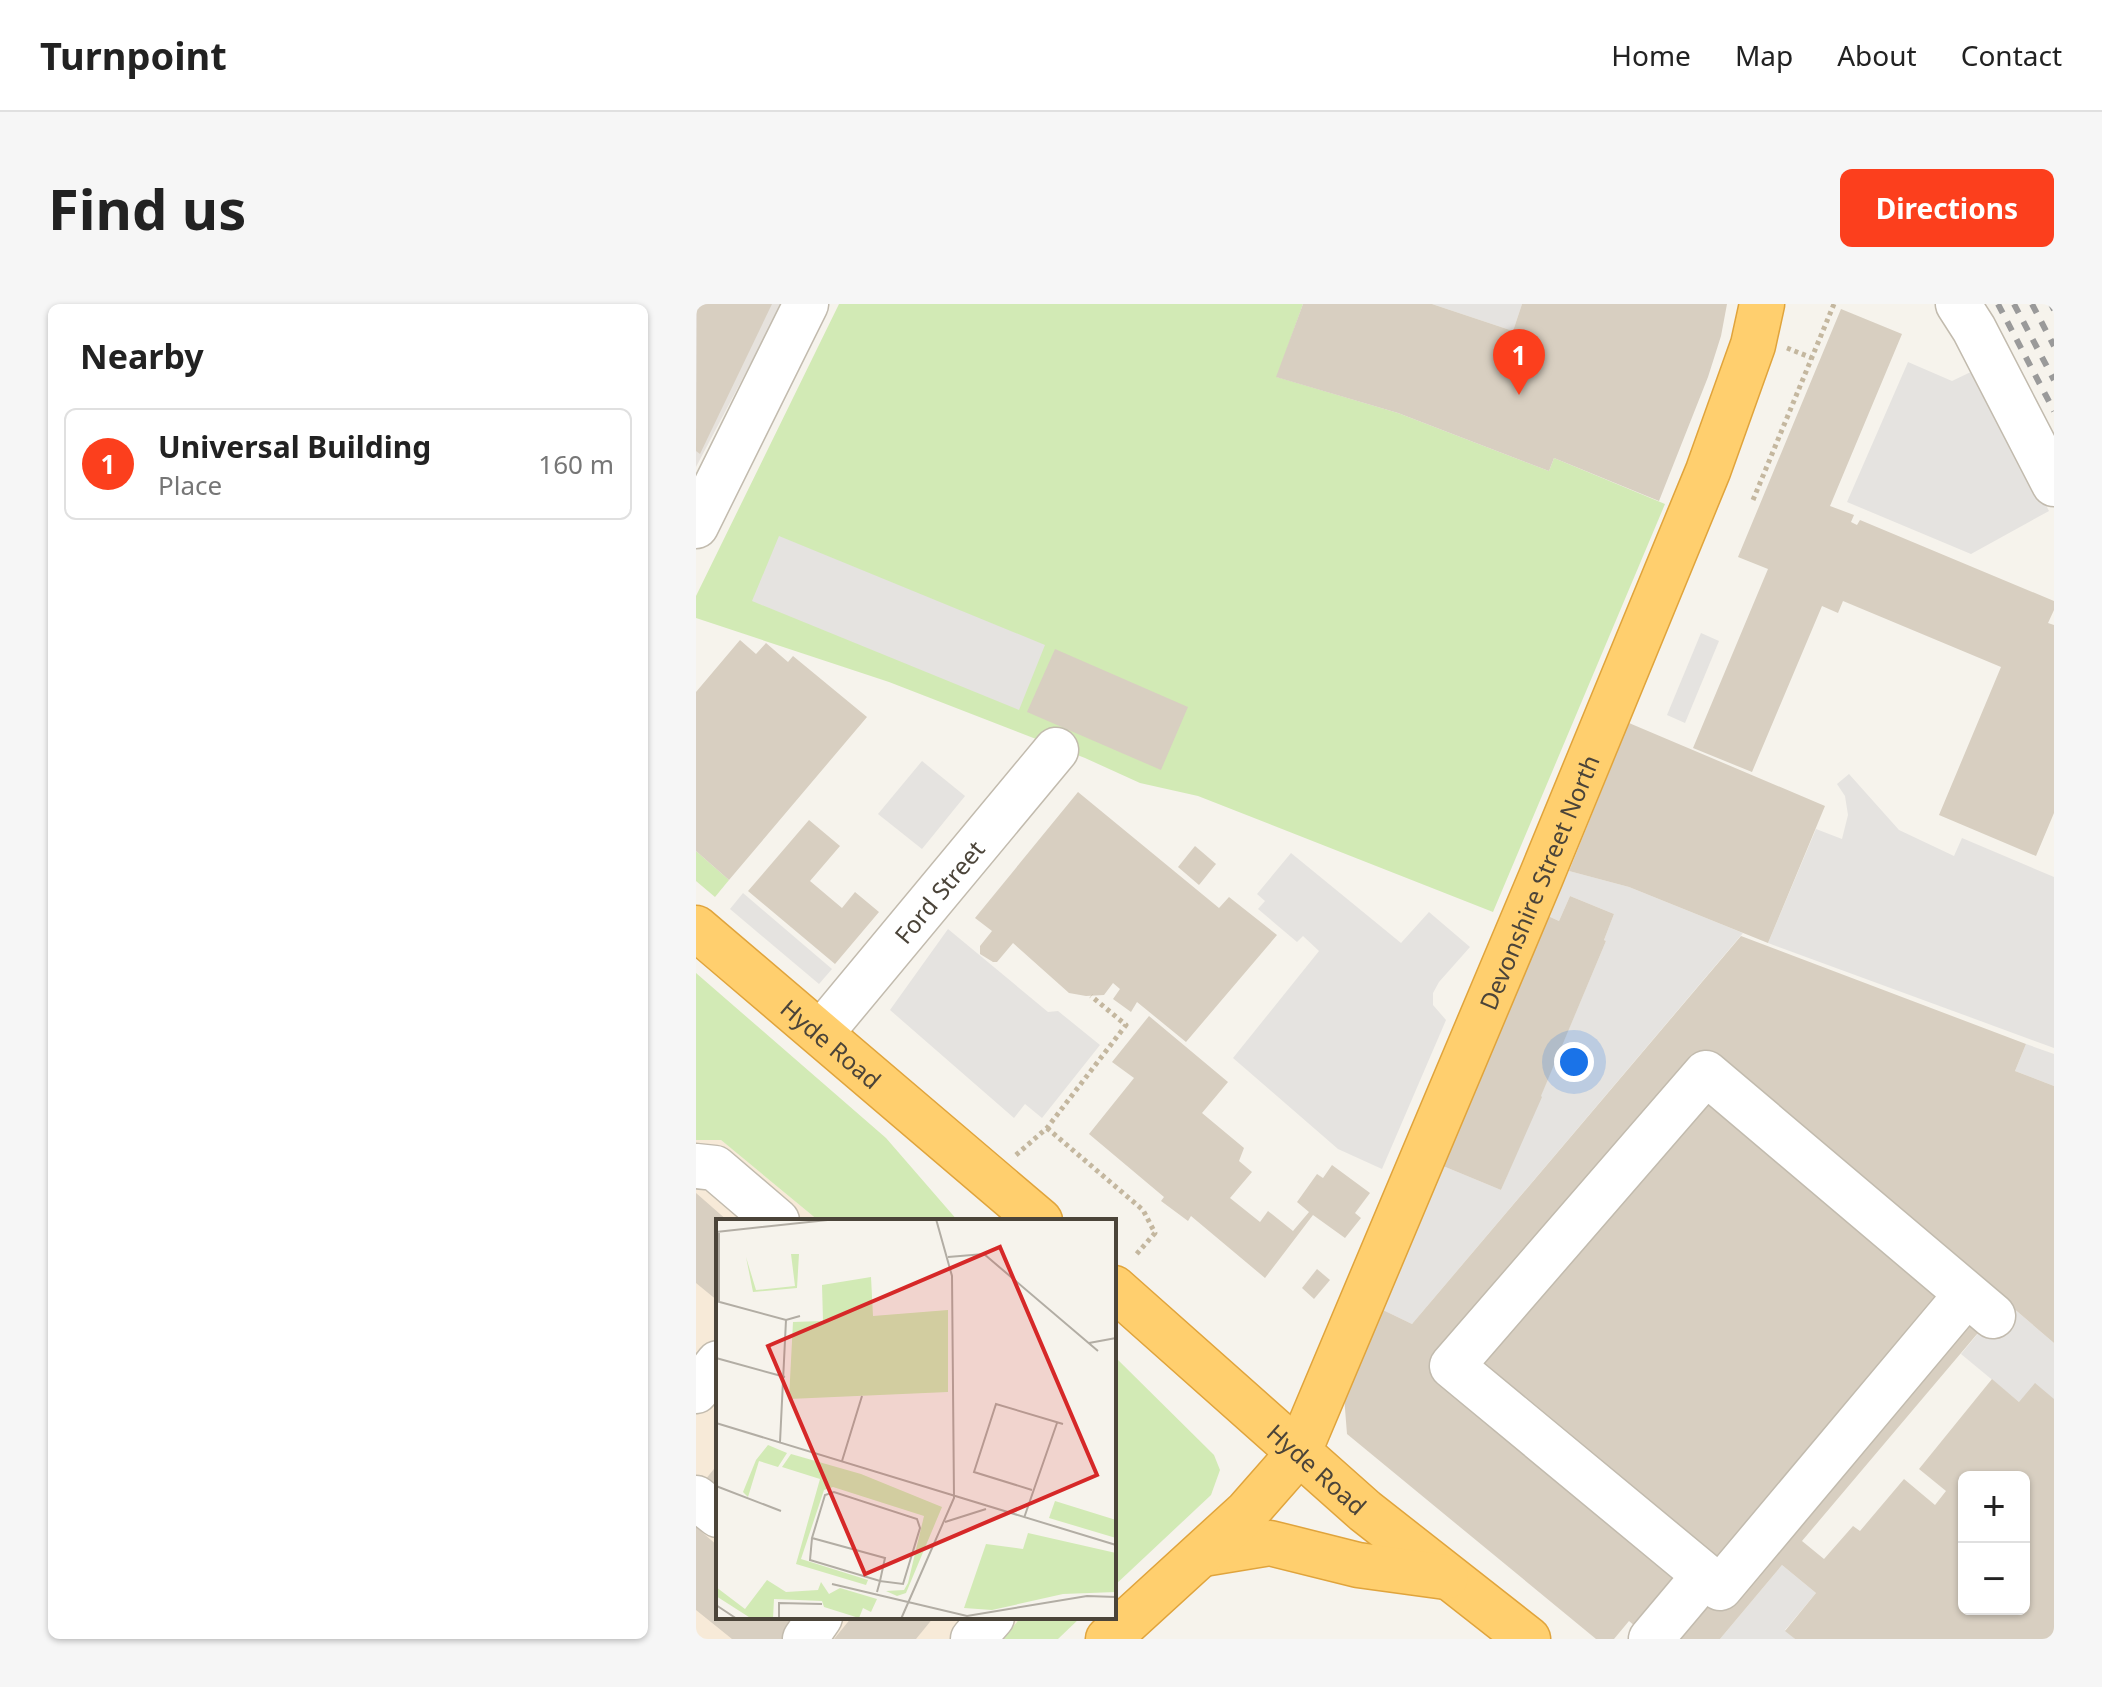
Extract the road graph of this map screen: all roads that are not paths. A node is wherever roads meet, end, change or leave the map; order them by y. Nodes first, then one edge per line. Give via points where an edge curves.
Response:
1 (806, 304) edge
2 (1762, 304) edge
3 (1958, 304) edge
4 (2054, 484) edge
5 (701, 502) edge
6 (1056, 750) dead end
7 (696, 928) edge
8 (821, 1033) junction
9 (696, 1166) edge
10 (775, 1219) edge
11 (1038, 1219) edge
12 (1124, 1272) edge
13 (716, 1366) edge
14 (696, 1391) edge
15 (1298, 1454) junction
16 (696, 1498) edge
17 (716, 1513) edge
18 (1203, 1554) junction
19 (1448, 1577) junction
20 (1712, 1582) junction
21 (819, 1619) edge
22 (990, 1619) edge
23 (805, 1639) edge
24 (973, 1639) edge
25 (1108, 1639) edge
26 (1528, 1639) edge
27 (1651, 1639) edge
28 (1677, 1639) edge

1 - 5 street
2 - 15 highway, Devonshire Street North via 1753,345 1708,471
3 - 4 street
6 - 8 street, Ford Street
7 - 8 highway, Hyde Road
8 - 11 highway, Hyde Road
9 - 10 street via 715,1168
12 - 15 highway, Hyde Road
13 - 14 street
15 - 18 highway, Devonshire Street North
15 - 19 highway, Hyde Road
16 - 17 street
18 - 19 highway via 1270,1543 1358,1565
18 - 25 highway, Devonshire Street North
19 - 26 highway, Hyde Road
20 - 20 street via 1452,1366 1706,1073 1980,1305
20 - 27 street
20 - 28 street
21 - 23 street
22 - 24 street

